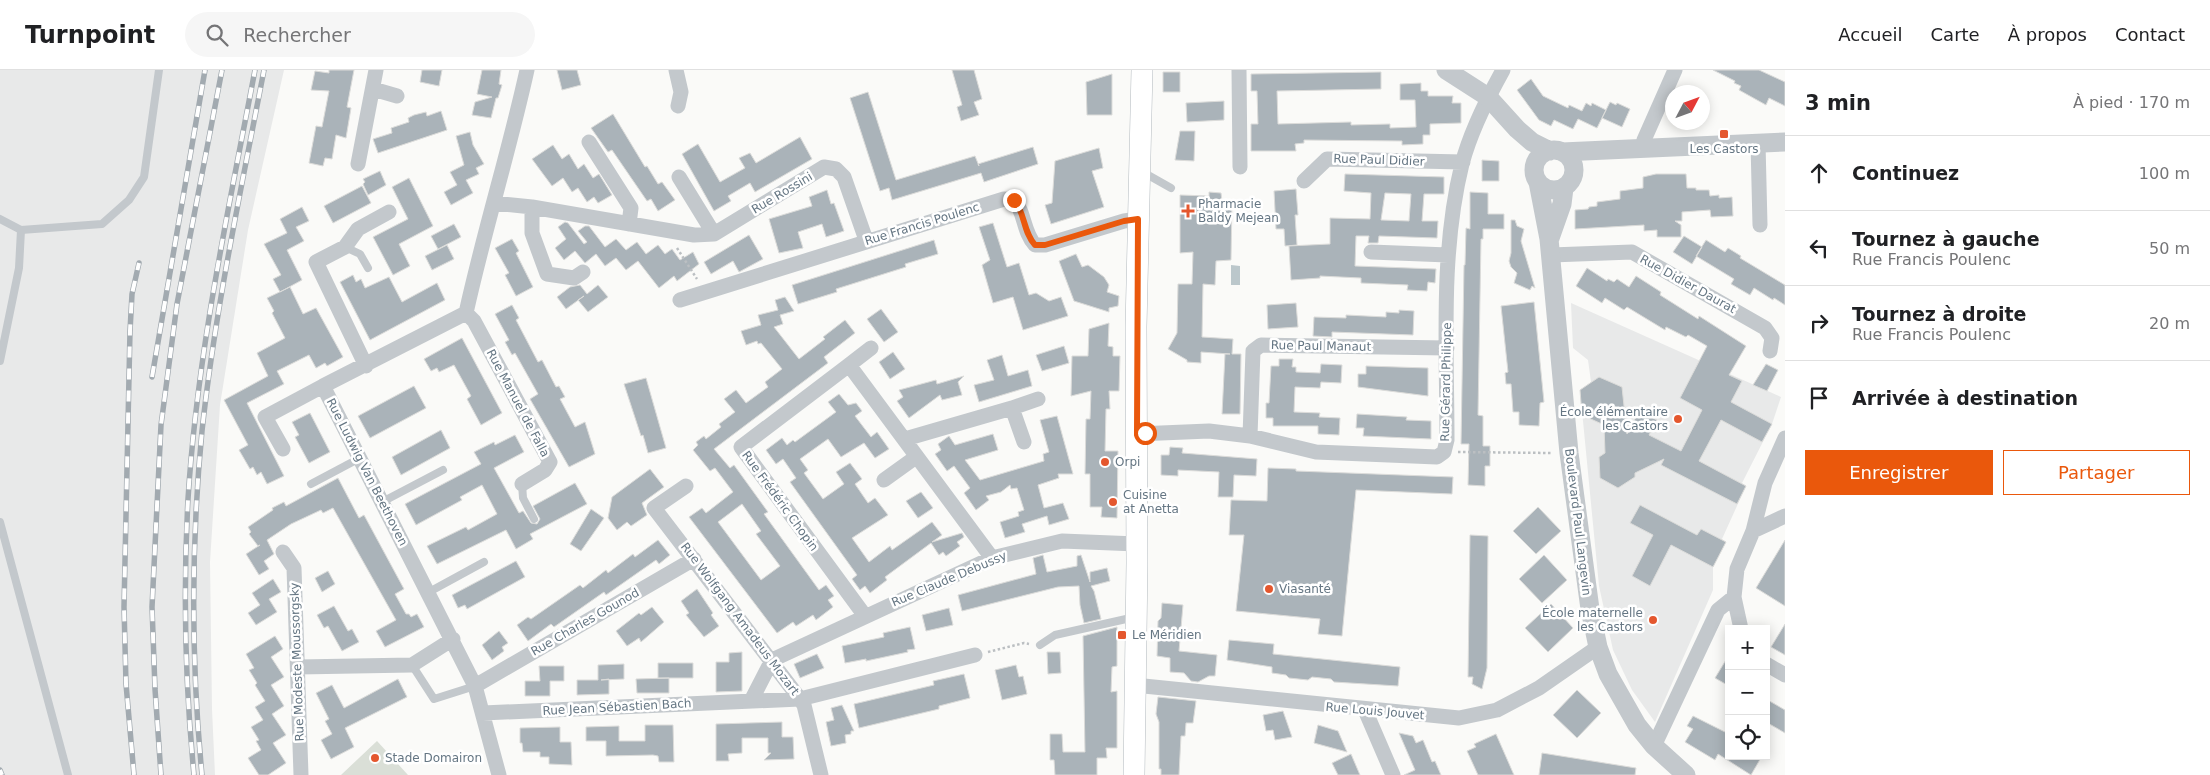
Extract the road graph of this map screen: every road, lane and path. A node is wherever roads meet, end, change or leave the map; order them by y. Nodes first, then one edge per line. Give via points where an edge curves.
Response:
1 (159, 70) edge
2 (376, 70) edge
3 (527, 70) edge
4 (676, 70) edge
5 (1131, 70) edge
6 (1142, 70) edge
7 (1239, 70) edge
8 (1503, 70) edge
9 (1674, 70) edge
10 (1451, 71) edge
11 (373, 89) junction
12 (396, 96) dead end
13 (1488, 97) junction
14 (678, 106) dead end
15 (1517, 129) junction
16 (589, 142) dead end
17 (1785, 142) edge
18 (1758, 143) junction
19 (1642, 149) junction
20 (1556, 152) junction
21 (1605, 152) junction
22 (1463, 162) junction
23 (358, 164) dead end
24 (1140, 165) junction
25 (1240, 167) dead end
26 (1537, 174) junction
27 (679, 177) dead end
28 (1569, 180) junction
29 (1304, 181) dead end
30 (1171, 188) dead end
31 (494, 203) junction
32 (532, 207) junction
33 (389, 212) dead end
34 (1138, 219) junction
35 (0, 220) edge
36 (629, 224) junction
37 (1760, 225) dead end
38 (21, 230) junction
39 (667, 230) junction
40 (714, 234) junction
41 (866, 240) junction
42 (345, 247) junction
43 (1550, 247) junction
44 (1371, 252) dead end
45 (1448, 255) junction
46 (368, 268) dead end
47 (583, 272) dead end
48 (705, 293) junction
49 (680, 300) dead end
50 (466, 313) junction
51 (871, 348) dead end
52 (1447, 348) junction
53 (1770, 351) dead end
54 (0, 361) edge
55 (849, 365) junction
56 (366, 366) junction
57 (323, 386) junction
58 (1038, 399) dead end
59 (1012, 408) junction
60 (1137, 434) junction
61 (1250, 436) junction
62 (1785, 438) edge
63 (905, 439) junction
64 (1024, 442) dead end
65 (283, 450) dead end
66 (1444, 452) junction
67 (1569, 453) junction
68 (916, 457) junction
69 (360, 458) junction
70 (443, 470) dead end
71 (884, 480) dead end
72 (311, 484) dead end
73 (522, 484) joint
74 (686, 486) dead end
75 (382, 502) junction
76 (1785, 516) edge
77 (534, 520) dead end
78 (0, 522) edge
79 (1752, 531) junction
80 (1137, 544) junction
81 (283, 552) dead end
82 (992, 558) junction
83 (694, 559) junction
84 (484, 562) dead end
85 (429, 592) junction
86 (1734, 597) junction
87 (865, 616) junction
88 (1136, 616) junction
89 (1740, 625) edge
90 (450, 634) junction
91 (1040, 646) joint
92 (1598, 647) junction
93 (975, 655) joint
94 (772, 660) junction
95 (412, 665) junction
96 (298, 667) junction
97 (1770, 667) edge
98 (1785, 676) edge
99 (1134, 685) junction
100 (476, 686) junction
101 (800, 699) junction
102 (751, 701) junction
103 (1365, 710) junction
104 (483, 713) junction
105 (1654, 746) junction
106 (1678, 772) edge
107 (68, 775) edge
108 (301, 775) edge
109 (499, 775) edge
110 (821, 775) edge
111 (1134, 775) edge
112 (1393, 775) edge

1 - 38 lane via 144,177 129,200 102,224
2 - 11 street
3 - 31 street
4 - 14 street via 681,92
5 - 34 main road
6 - 24 main road
7 - 25 street
8 - 13 street, Rue Gérard Philippe
9 - 19 street
10 - 13 street, Boulevard Paul Langevin
11 - 12 street
11 - 23 street
13 - 15 street, Boulevard Paul Langevin
13 - 22 street, Rue Gérard Philippe
15 - 20 street, Boulevard Paul Langevin via 1532,142
15 - 26 street, Boulevard Paul Langevin
16 - 36 street via 631,208
17 - 18 street
18 - 19 street
18 - 37 street
19 - 21 street
20 - 21 street
20 - 26 street via 1542,155
20 - 28 street via 1571,160
21 - 28 street
22 - 29 street, Rue Paul Didier via 1327,159
22 - 45 street, Rue Gérard Philippe
24 - 30 lane via 1148,175
24 - 34 main road
26 - 28 street via 1547,189 1553,190
26 - 43 street, Boulevard Paul Langevin
27 - 40 street
28 - 43 street, Boulevard Paul Langevin
31 - 32 street
31 - 50 street
32 - 36 street
32 - 47 street via 532,233 547,274 574,278
33 - 42 street via 358,229
34 - 41 street, Rue Francis Poulenc via 1035,245 1029,239 1018,205 1014,200 1004,199
34 - 60 main road
35 - 38 lane
36 - 39 street
38 - 54 lane via 19,268
39 - 40 street via 694,235
39 - 48 path
40 - 41 street, Rue Rossini via 824,167 836,169 844,177
41 - 48 street, Rue Francis Poulenc
42 - 46 lane via 360,254
42 - 56 street via 316,262
43 - 53 street, Rue Didier Daurat via 1632,252 1765,328 1772,338
43 - 67 street, Boulevard Paul Langevin
44 - 45 street
45 - 52 street, Rue Gérard Philippe
48 - 49 street, Rue Francis Poulenc
50 - 56 street, Rue Ludwig Van Beethoven
50 - 73 street, Rue Manuel de Falla via 474,321 550,462 545,470
51 - 55 street, Rue Frédéric Chopin
52 - 61 street, Rue Paul Manaut via 1261,345 1253,351
52 - 66 street, Rue Gérard Philippe via 1447,440
55 - 63 street
55 - 87 street, Rue Frédéric Chopin via 741,447
56 - 57 street, Rue Ludwig Van Beethoven
57 - 65 street via 265,417
57 - 69 street, Rue Ludwig Van Beethoven
58 - 59 street
59 - 63 street
59 - 64 street
60 - 61 street, Rue Gérard Philippe via 1209,431
60 - 80 main road
61 - 66 street, Rue Gérard Philippe via 1316,452 1437,457
62 - 79 street via 1765,483
63 - 68 street
66 - 67 path
67 - 92 street, Boulevard Paul Langevin
68 - 71 street
68 - 82 street
69 - 72 lane
69 - 75 street, Rue Ludwig Van Beethoven
70 - 75 lane
73 - 77 lane via 523,498
74 - 83 street, Rue Wolfgang Amadeus Mozart via 654,508
75 - 85 street, Rue Ludwig Van Beethoven
76 - 79 street
78 - 107 lane
79 - 86 street via 1736,569
80 - 82 street, Rue Claude Debussy via 1062,541
80 - 88 main road
81 - 96 street, Rue Modeste Moussorgsky via 294,568
82 - 87 street, Rue Claude Debussy
83 - 94 street, Rue Wolfgang Amadeus Mozart
83 - 100 street, Rue Charles Gounod
84 - 85 lane
85 - 90 street, Rue Ludwig Van Beethoven
86 - 89 street
86 - 105 street via 1718,610
87 - 94 street, Rue Claude Debussy
88 - 91 lane via 1055,635
88 - 99 main road
90 - 95 street
90 - 100 street, Rue Ludwig Van Beethoven
91 - 93 path via 1024,643
92 - 103 street, Rue Louis Jouvet via 1539,688 1497,710 1458,718
92 - 105 street, Boulevard Paul Langevin via 1613,683 1637,725
93 - 101 street, Rue Jean Sébastien Bach
94 - 101 street, Rue Wolfgang Amadeus Mozart
94 - 102 street
95 - 96 street
95 - 100 lane via 434,699
96 - 108 street, Rue Modeste Moussorgsky
97 - 98 street
99 - 103 street, Rue Louis Jouvet
99 - 111 main road
100 - 104 street, Rue Ludwig Van Beethoven
101 - 102 street, Rue Jean Sébastien Bach
101 - 110 street, Rue Wolfgang Amadeus Mozart
102 - 104 street, Rue Jean Sébastien Bach
103 - 112 street
104 - 109 street, Rue Ludwig Van Beethoven
105 - 106 street, Boulevard Paul Langevin

